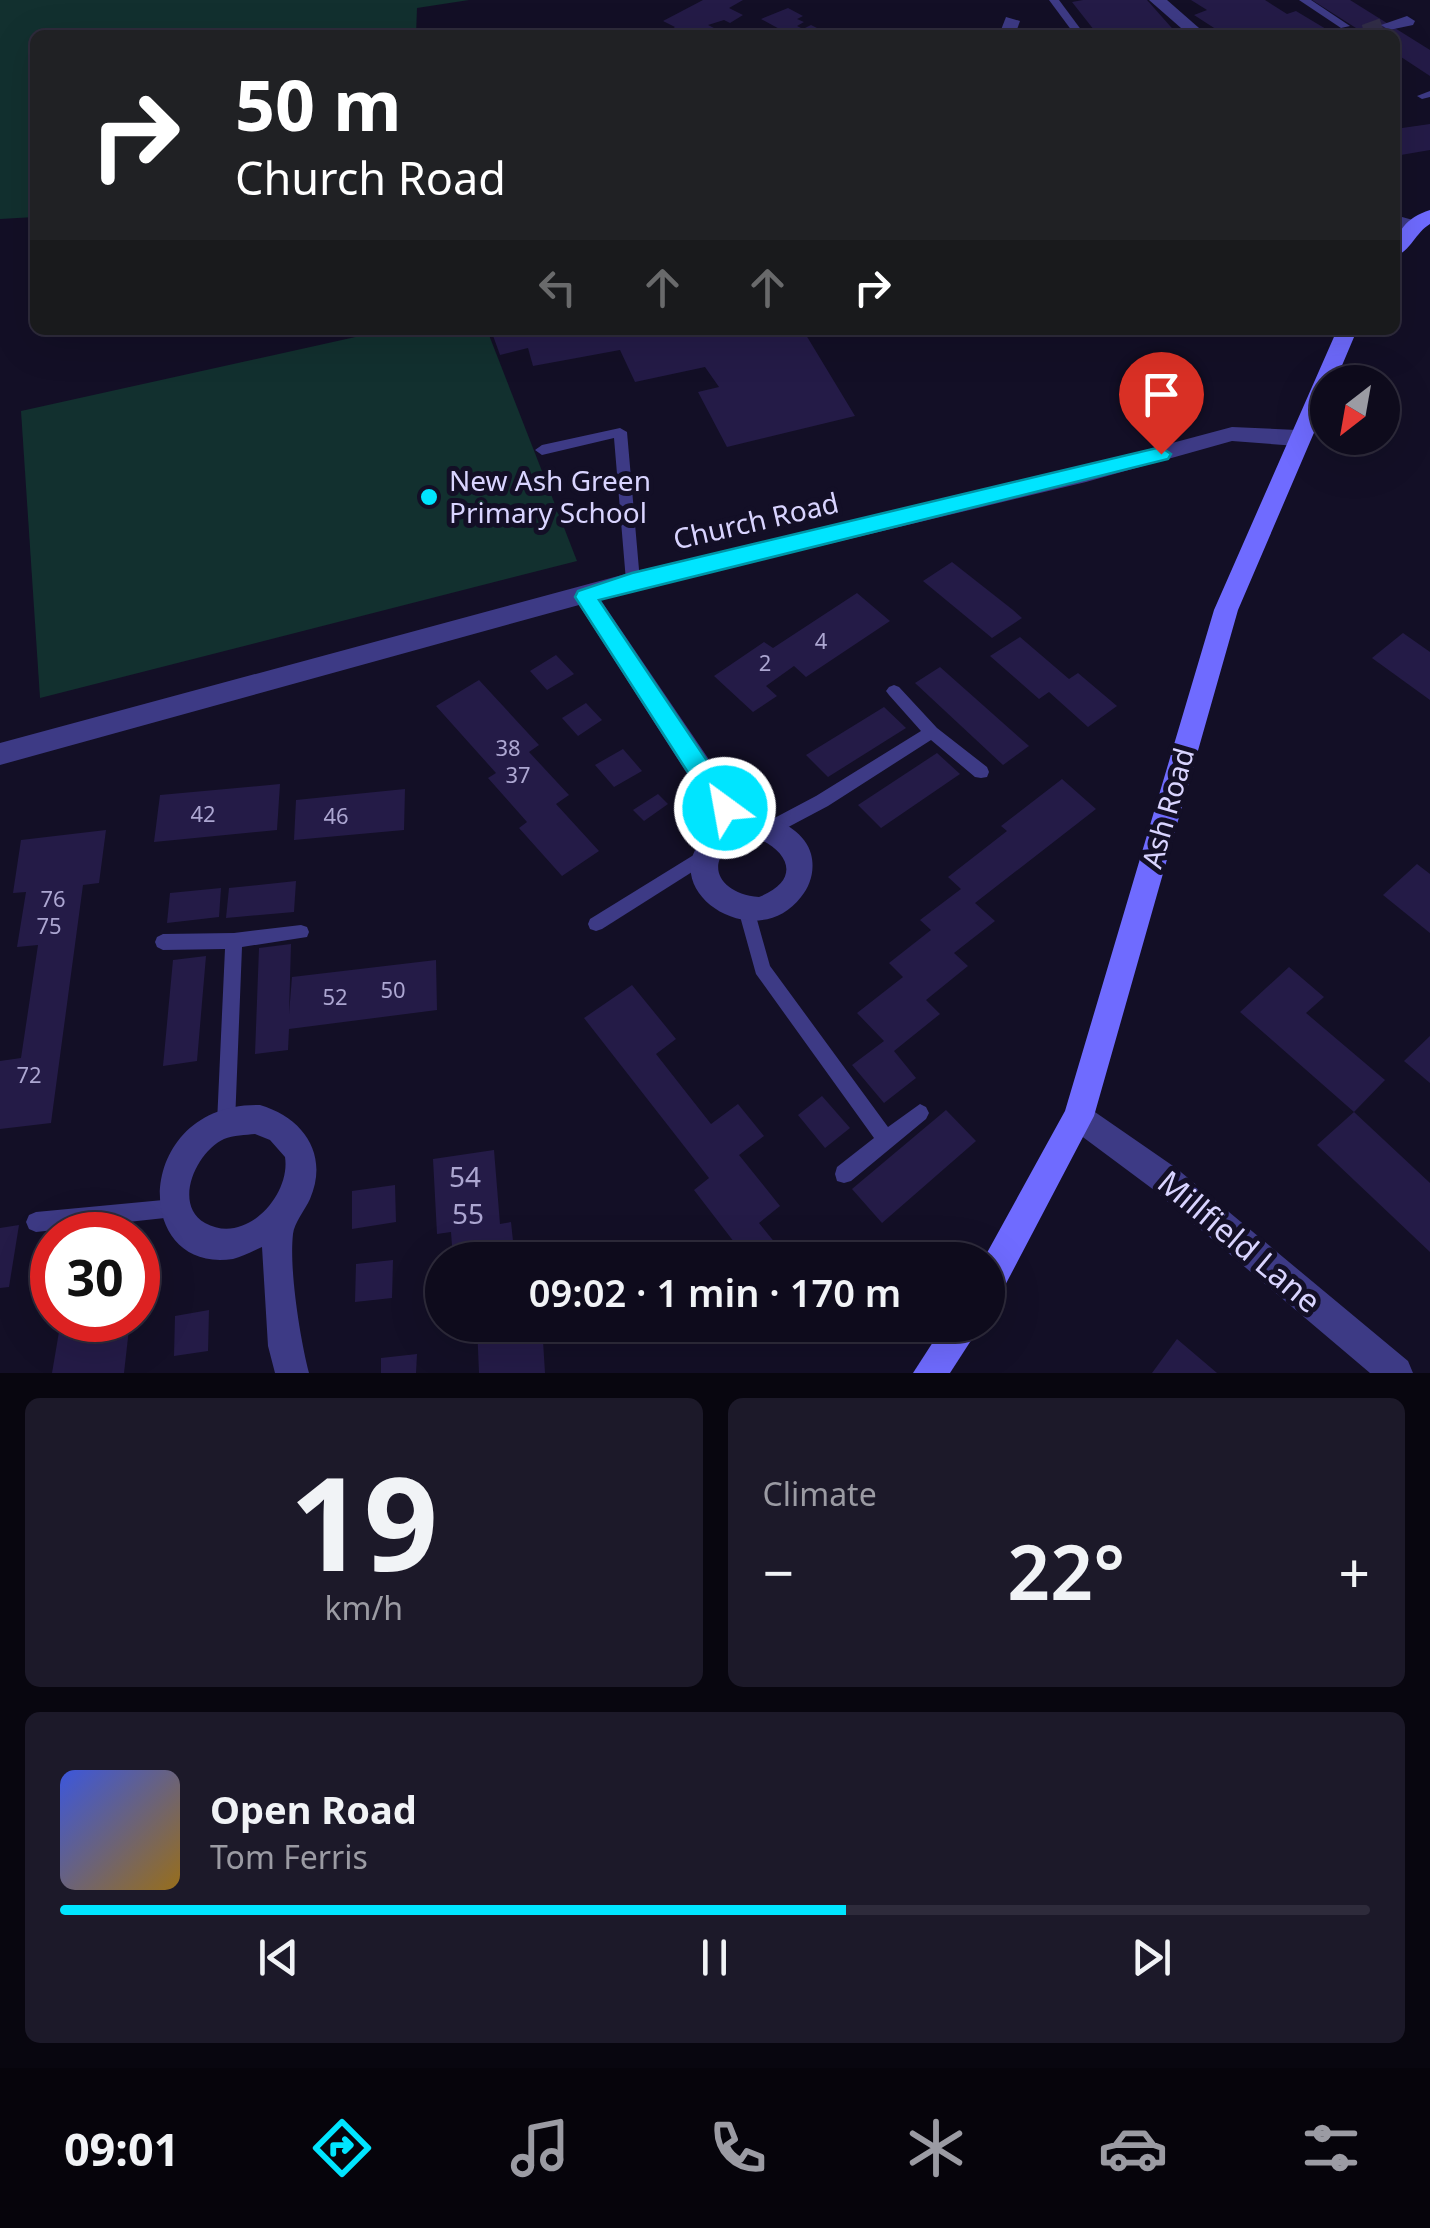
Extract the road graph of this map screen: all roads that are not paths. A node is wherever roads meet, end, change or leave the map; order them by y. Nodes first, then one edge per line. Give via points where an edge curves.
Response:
1 (1054, 0) edge
2 (1157, 0) edge
3 (1304, 0) edge
4 (1345, 26) dead end
5 (1076, 30) edge
6 (1193, 30) edge
7 (1345, 335) edge
8 (1297, 438) junction
9 (542, 450) dead end
10 (632, 581) junction
11 (586, 597) junction
12 (894, 692) dead end
13 (932, 732) junction
14 (0, 754) edge
15 (981, 772) dead end
16 (735, 828) junction
17 (770, 828) junction
18 (705, 855) junction
19 (746, 909) junction
20 (596, 924) dead end
21 (301, 932) dead end
22 (163, 942) dead end
23 (234, 942) junction
24 (920, 1112) dead end
25 (1079, 1116) junction
26 (226, 1123) junction
27 (885, 1138) junction
28 (844, 1174) dead end
29 (174, 1208) junction
30 (135, 1212) edge
31 (276, 1225) junction
32 (1005, 1252) edge
33 (952, 1342) edge
34 (292, 1373) edge
35 (930, 1373) edge
36 (1396, 1373) edge

1 - 5 lane
2 - 6 street
3 - 4 lane
7 - 8 street, Ash Road
8 - 10 street, Church Road via 1232,434
8 - 25 street, Ash Road via 1226,610
9 - 10 lane via 620,432
10 - 11 street, Church Road
11 - 14 street, Church Road
11 - 16 street
12 - 13 lane
13 - 15 lane
13 - 17 lane
16 - 17 street
16 - 18 street
17 - 19 street via 796,848 800,878 773,906
18 - 19 street via 714,893
18 - 20 lane
19 - 27 lane via 762,970
21 - 23 lane
22 - 23 lane
23 - 26 lane
24 - 27 lane
25 - 32 street, Ash Road
25 - 36 street, Millfield Lane via 1165,1179
26 - 29 street via 188,1150 172,1188
26 - 31 street via 256,1119 276,1125 296,1144 301,1184
27 - 28 lane
29 - 30 lane
29 - 31 street via 187,1231 205,1242 250,1241
31 - 34 street
33 - 35 street

